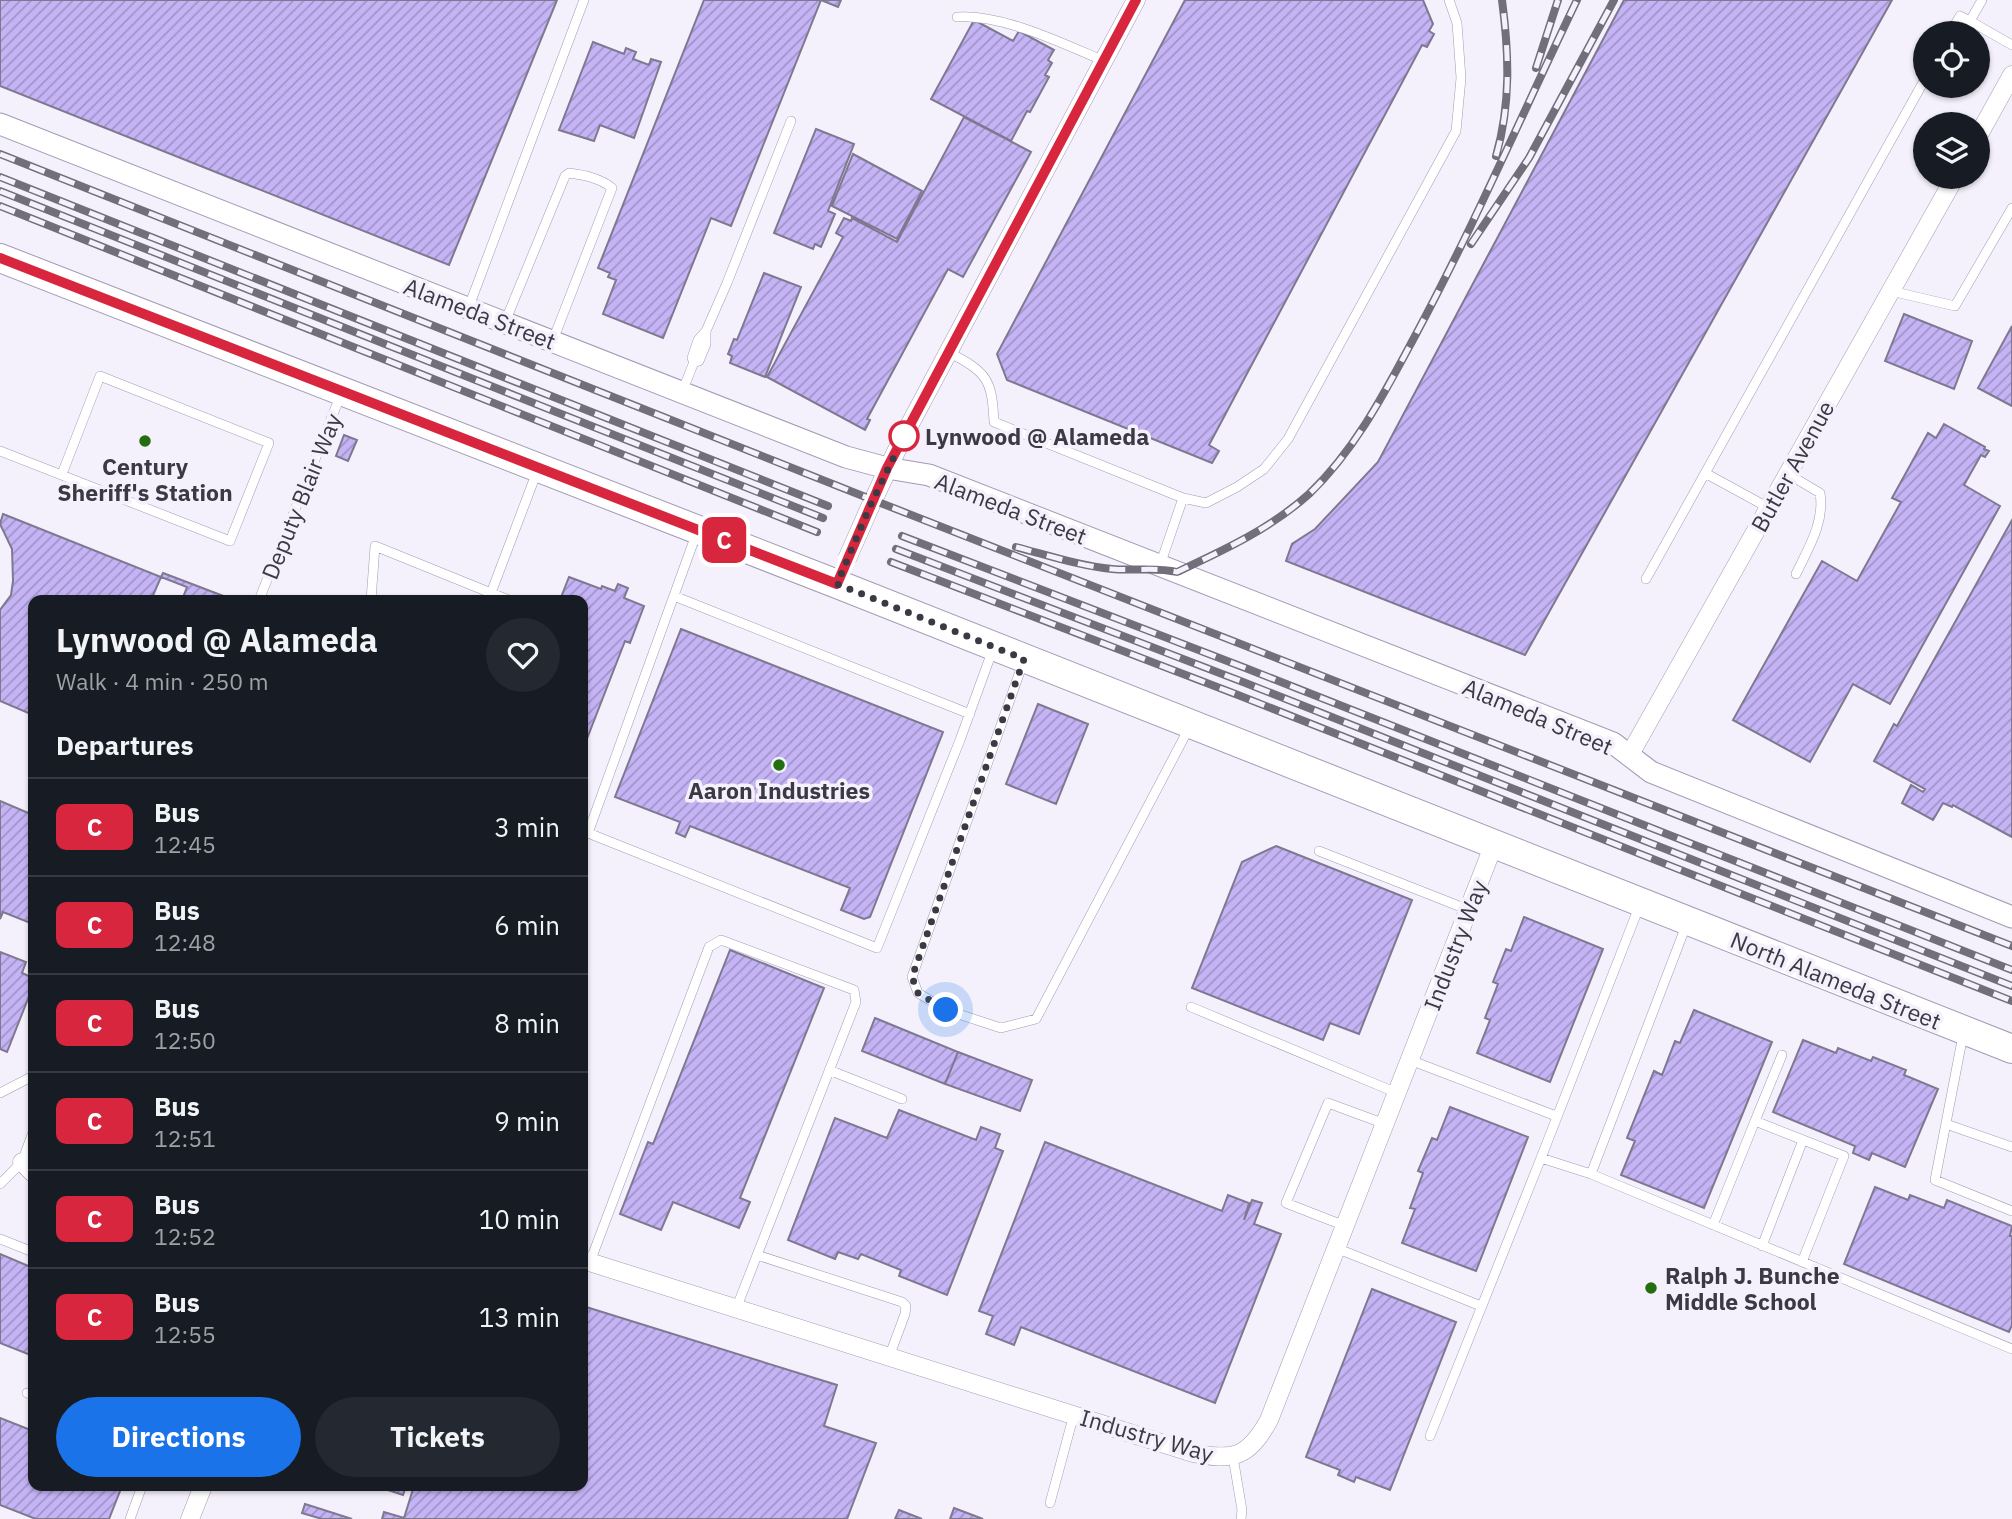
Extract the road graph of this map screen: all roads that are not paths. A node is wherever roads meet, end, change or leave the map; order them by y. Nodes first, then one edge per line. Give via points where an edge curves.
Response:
1 (584, 0) edge
2 (1136, 0) edge
3 (1449, 0) edge
4 (1982, 0) edge
5 (957, 17) dead end
6 (1957, 21) edge
7 (1970, 21) joint
8 (1990, 32) edge
9 (2012, 45) edge
10 (1104, 61) junction
11 (2012, 75) edge
12 (1914, 98) edge
13 (1990, 114) edge
14 (792, 121) dead end
15 (0, 124) edge
16 (1948, 189) edge
17 (2012, 208) edge
18 (0, 258) edge
19 (1891, 291) junction
20 (468, 309) junction
21 (505, 323) junction
22 (552, 342) junction
23 (948, 352) junction
24 (342, 391) junction
25 (681, 393) junction
26 (0, 451) edge
27 (538, 468) junction
28 (887, 468) junction
29 (1705, 473) junction
30 (62, 474) junction
31 (1788, 474) junction
32 (1183, 498) junction
33 (1769, 508) junction
34 (698, 530) junction
35 (1160, 565) junction
36 (842, 572) junction
37 (1796, 574) dead end
38 (1646, 579) dead end
39 (491, 593) junction
40 (261, 595) edge
41 (371, 595) edge
42 (496, 595) edge
43 (674, 596) junction
44 (994, 646) junction
45 (1024, 659) junction
46 (970, 714) junction
47 (1191, 725) junction
48 (1629, 756) junction
49 (1494, 844) junction
50 (1319, 851) dead end
51 (1651, 906) junction
52 (1468, 910) junction
53 (2012, 917) edge
54 (1688, 921) junction
55 (1191, 1007) dead end
56 (1964, 1030) junction
57 (2012, 1049) edge
58 (1782, 1055) dead end
59 (1410, 1060) junction
60 (829, 1070) junction
61 (28, 1079) edge
62 (0, 1093) edge
63 (1397, 1093) junction
64 (902, 1099) dead end
65 (1556, 1116) junction
66 (1755, 1121) junction
67 (1385, 1124) junction
68 (1946, 1124) junction
69 (1803, 1140) junction
70 (2012, 1147) edge
71 (1541, 1158) junction
72 (27, 1168) edge
73 (1591, 1174) junction
74 (0, 1184) edge
75 (2012, 1211) edge
76 (1713, 1225) junction
77 (1345, 1226) junction
78 (0, 1239) edge
79 (1762, 1246) junction
80 (1336, 1248) junction
81 (28, 1250) edge
82 (757, 1255) junction
83 (588, 1258) edge
84 (588, 1261) edge
85 (1802, 1262) junction
86 (1481, 1306) junction
87 (736, 1309) junction
88 (2012, 1349) edge
89 (889, 1357) junction
90 (1074, 1415) junction
91 (1430, 1436) dead end
92 (1233, 1457) junction
93 (140, 1491) edge
94 (201, 1491) edge
95 (1050, 1503) dead end
96 (130, 1519) edge
97 (190, 1519) edge
98 (1241, 1519) edge

1 - 20 lane
2 - 10 street
3 - 32 lane via 1457,23 1461,78 1455,131 1414,209 1288,439 1264,469 1237,487 1206,503
4 - 7 lane
5 - 10 lane via 1028,30
6 - 7 lane via 1960,16
8 - 9 lane
10 - 23 street
11 - 13 street
12 - 29 lane
14 - 25 lane via 706,331 706,344
15 - 20 street, Alameda Street
16 - 19 street, Butler Avenue
17 - 19 lane via 1955,306
18 - 24 main road
19 - 31 street, Butler Avenue
20 - 21 street, Alameda Street
21 - 22 street, Alameda Street
21 - 22 lane via 565,176 585,176 607,184 612,188
22 - 25 street, Alameda Street
23 - 28 street
23 - 32 lane via 977,366 992,393 994,422
24 - 27 main road
24 - 40 lane, Deputy Blair Way
25 - 28 street, Alameda Street via 851,460
26 - 30 lane
27 - 34 main road
27 - 39 lane
28 - 35 street, Alameda Street via 929,475
28 - 36 street, bridge
29 - 33 lane
29 - 38 lane
30 - 30 lane via 230,541 269,443 100,376
31 - 33 street, Butler Avenue
31 - 37 lane via 1820,493 1822,503 1817,529
32 - 35 lane
33 - 48 street, Butler Avenue
34 - 36 main road
34 - 43 lane
35 - 48 street, Alameda Street via 1613,743
36 - 44 main road
39 - 41 lane via 374,546
39 - 42 lane
43 - 46 lane
43 - 46 lane via 588,834 877,948
44 - 45 main road
44 - 46 lane
45 - 47 main road
45 - 47 lane via 912,977 918,993 946,1010 1001,1028 1036,1019
47 - 49 main road
48 - 53 street, Alameda Street via 1651,772
49 - 51 main road
49 - 52 street, Industry Way
50 - 52 lane
51 - 54 main road, North Alameda Street
51 - 65 lane
52 - 59 street, Industry Way
54 - 56 main road, North Alameda Street
54 - 73 lane
55 - 63 lane
56 - 57 main road, North Alameda Street
56 - 68 lane
58 - 66 lane
59 - 63 street, Industry Way
59 - 65 lane
60 - 64 lane
60 - 82 lane
60 - 83 lane via 856,1002 854,990 721,940 709,947
61 - 62 lane
63 - 67 street, Industry Way
65 - 71 lane
66 - 69 lane
66 - 76 lane
67 - 77 street, Industry Way
67 - 77 lane via 1328,1102 1286,1203
68 - 70 lane
68 - 75 lane via 1935,1180
69 - 79 lane
69 - 85 lane via 1844,1156
71 - 73 lane
71 - 86 lane
72 - 74 lane
73 - 76 lane
76 - 79 lane
77 - 80 street, Industry Way
78 - 81 lane
79 - 85 lane
80 - 86 lane
80 - 92 street, Industry Way via 1269,1420 1260,1437
82 - 87 lane
82 - 89 lane via 902,1302 905,1314
84 - 87 street, Industry Way
85 - 88 lane
86 - 91 lane
87 - 89 street, Industry Way
89 - 90 street, Industry Way
90 - 92 street, Industry Way via 1193,1452
90 - 95 lane
92 - 98 lane
93 - 96 lane
94 - 97 street

